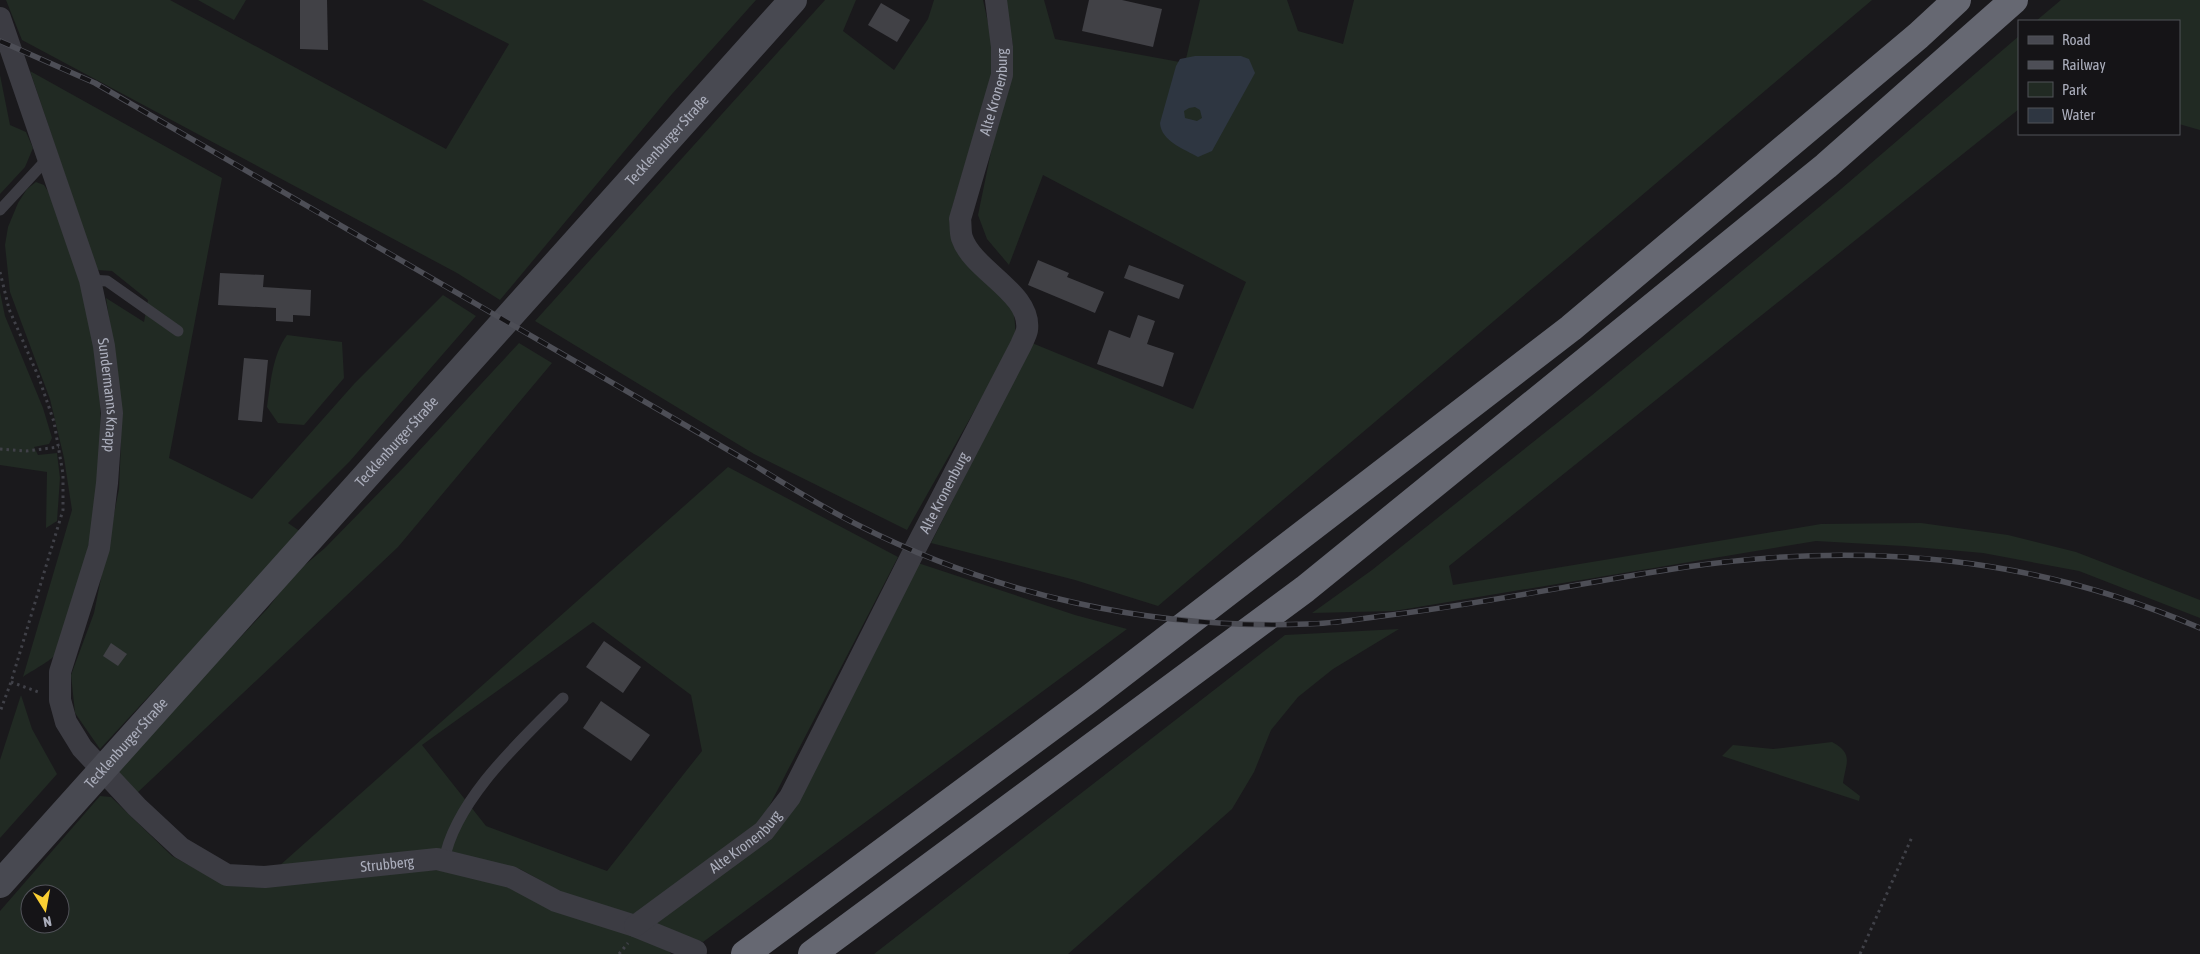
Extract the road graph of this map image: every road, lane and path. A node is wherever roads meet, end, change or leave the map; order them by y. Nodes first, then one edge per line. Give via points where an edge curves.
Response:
1 (792, 0) edge
2 (996, 0) edge
3 (1957, 0) edge
4 (2014, 0) edge
5 (0, 18) edge
6 (49, 157) junction
7 (0, 210) edge
8 (0, 272) edge
9 (90, 280) junction
10 (178, 331) dead end
11 (59, 447) junction
12 (0, 449) edge
13 (12, 682) junction
14 (563, 698) dead end
15 (60, 700) junction
16 (0, 712) edge
17 (102, 770) junction
18 (1912, 836) dead end
19 (444, 861) junction
20 (0, 884) edge
21 (634, 926) junction
22 (753, 948) edge
23 (696, 951) dead end
24 (812, 954) edge
25 (1860, 954) edge

1 - 17 main road, Tecklenburger Straße
2 - 21 street, Alte Kronenburg via 1002,75 960,219 962,238 973,257 1020,303 1027,330 1022,345 790,797 764,831
3 - 22 highway via 1571,328 1179,631
4 - 24 highway via 1826,166 1304,589
5 - 6 street, Sundermanns Knapp
6 - 7 lane
6 - 9 street, Sundermanns Knapp
8 - 11 path via 9,309 39,378
9 - 10 lane via 108,281
9 - 15 street, Sundermanns Knapp via 104,346 112,414 99,548 60,672
11 - 12 path
11 - 13 path via 63,510
13 - 15 path
13 - 16 path
14 - 19 lane via 490,774 459,820
15 - 17 street, Sundermanns Knapp via 66,722 82,748
17 - 19 street, Strubberg via 181,848 227,875 265,877 437,859
17 - 20 main road, Tecklenburger Straße
18 - 25 path
19 - 21 street, Strubberg via 512,877 556,901
21 - 23 street, Strubberg

